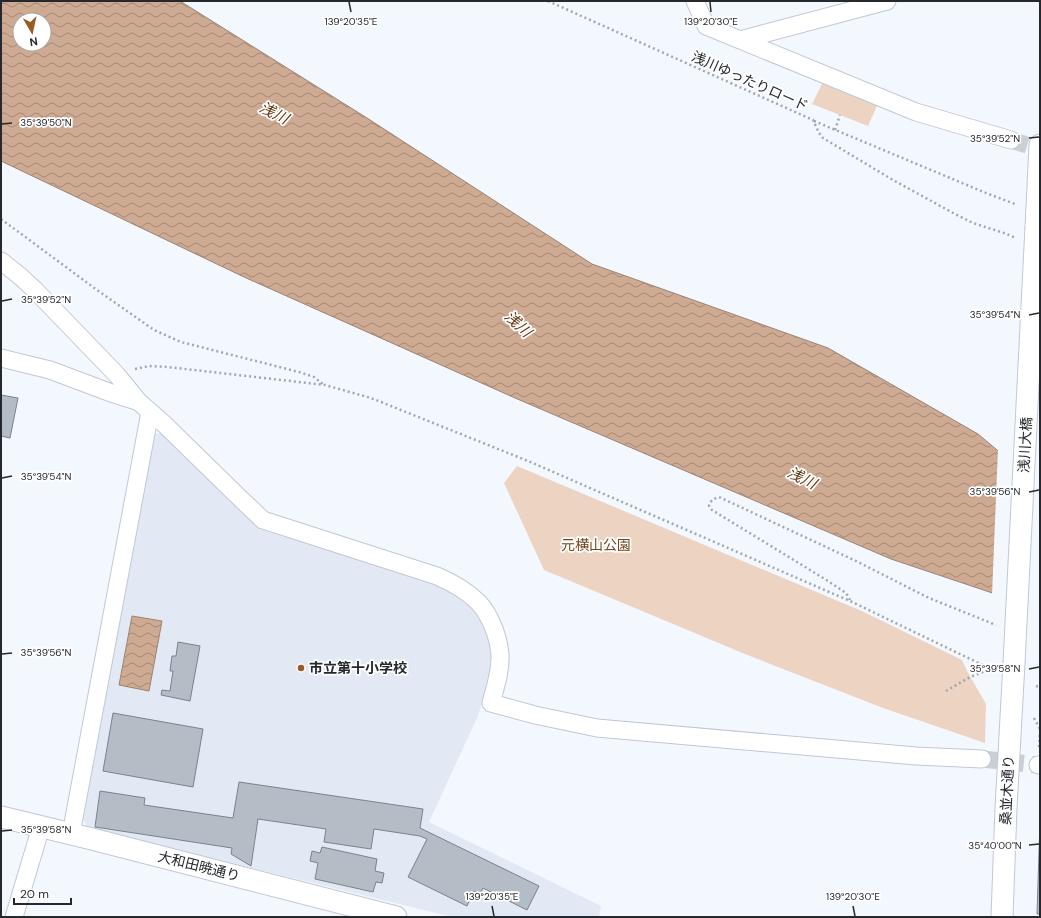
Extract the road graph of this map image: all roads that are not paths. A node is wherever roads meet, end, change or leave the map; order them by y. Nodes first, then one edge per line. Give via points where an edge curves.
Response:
1 (695, 1) edge
2 (887, 1) edge
3 (740, 40) junction
4 (1011, 140) tunnel mouth
5 (1040, 145) edge
6 (1, 262) edge
7 (1, 358) edge
8 (145, 407) junction
9 (1014, 663) joint
10 (982, 759) tunnel mouth
11 (1, 817) edge
12 (41, 827) junction
13 (71, 834) junction
14 (14, 917) edge
15 (396, 917) edge
16 (1002, 917) edge

1 - 3 street via 706,26
2 - 3 street
3 - 4 street via 916,112
5 - 9 street, 浅川大橋, bridge
6 - 8 street via 35,290
7 - 8 street via 50,370
8 - 10 street via 263,520 437,576 455,584 478,602 498,639 500,656 491,704 598,728 916,756
8 - 13 street
9 - 16 street, 桑並木通り
11 - 12 street, 大和田暁通り
12 - 13 street, 大和田暁通り
12 - 14 street
13 - 15 street, 大和田暁通り

